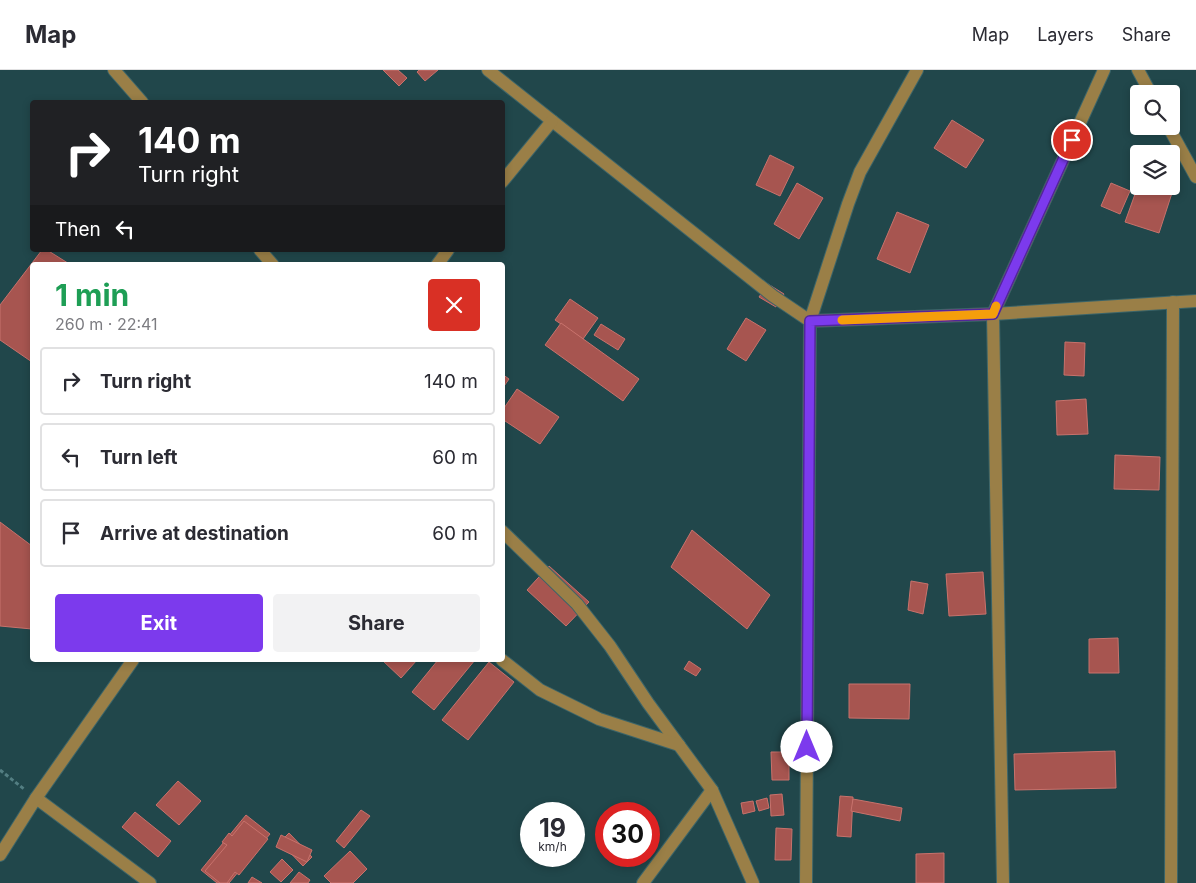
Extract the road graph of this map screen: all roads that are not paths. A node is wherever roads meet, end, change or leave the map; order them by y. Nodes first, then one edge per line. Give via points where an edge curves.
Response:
1 (114, 70) edge
2 (488, 70) edge
3 (916, 70) edge
4 (1104, 70) edge
5 (1138, 70) edge
6 (1146, 85) edge
7 (140, 100) edge
8 (552, 121) junction
9 (1173, 135) edge
10 (1196, 177) edge
11 (505, 178) edge
12 (262, 252) edge
13 (270, 262) edge
14 (1196, 301) edge
15 (1173, 302) junction
16 (993, 314) junction
17 (810, 321) junction
18 (505, 534) edge
19 (132, 662) edge
20 (505, 662) edge
21 (678, 744) junction
22 (712, 790) junction
23 (36, 798) junction
24 (0, 855) edge
25 (150, 883) edge
26 (643, 883) edge
27 (753, 883) edge
28 (806, 883) edge
29 (1002, 883) edge
30 (1171, 883) edge

1 - 7 street
2 - 8 street
3 - 17 street via 860,172
4 - 16 street
5 - 6 street
8 - 11 street
8 - 17 street via 773,296
9 - 10 street
12 - 13 street
14 - 15 street
15 - 16 street
15 - 30 street
16 - 17 street
16 - 29 street
17 - 28 street
18 - 21 street via 577,604
19 - 23 street
20 - 21 street via 540,690 599,719
21 - 22 street
22 - 26 street
22 - 27 street
23 - 24 street
23 - 25 street

